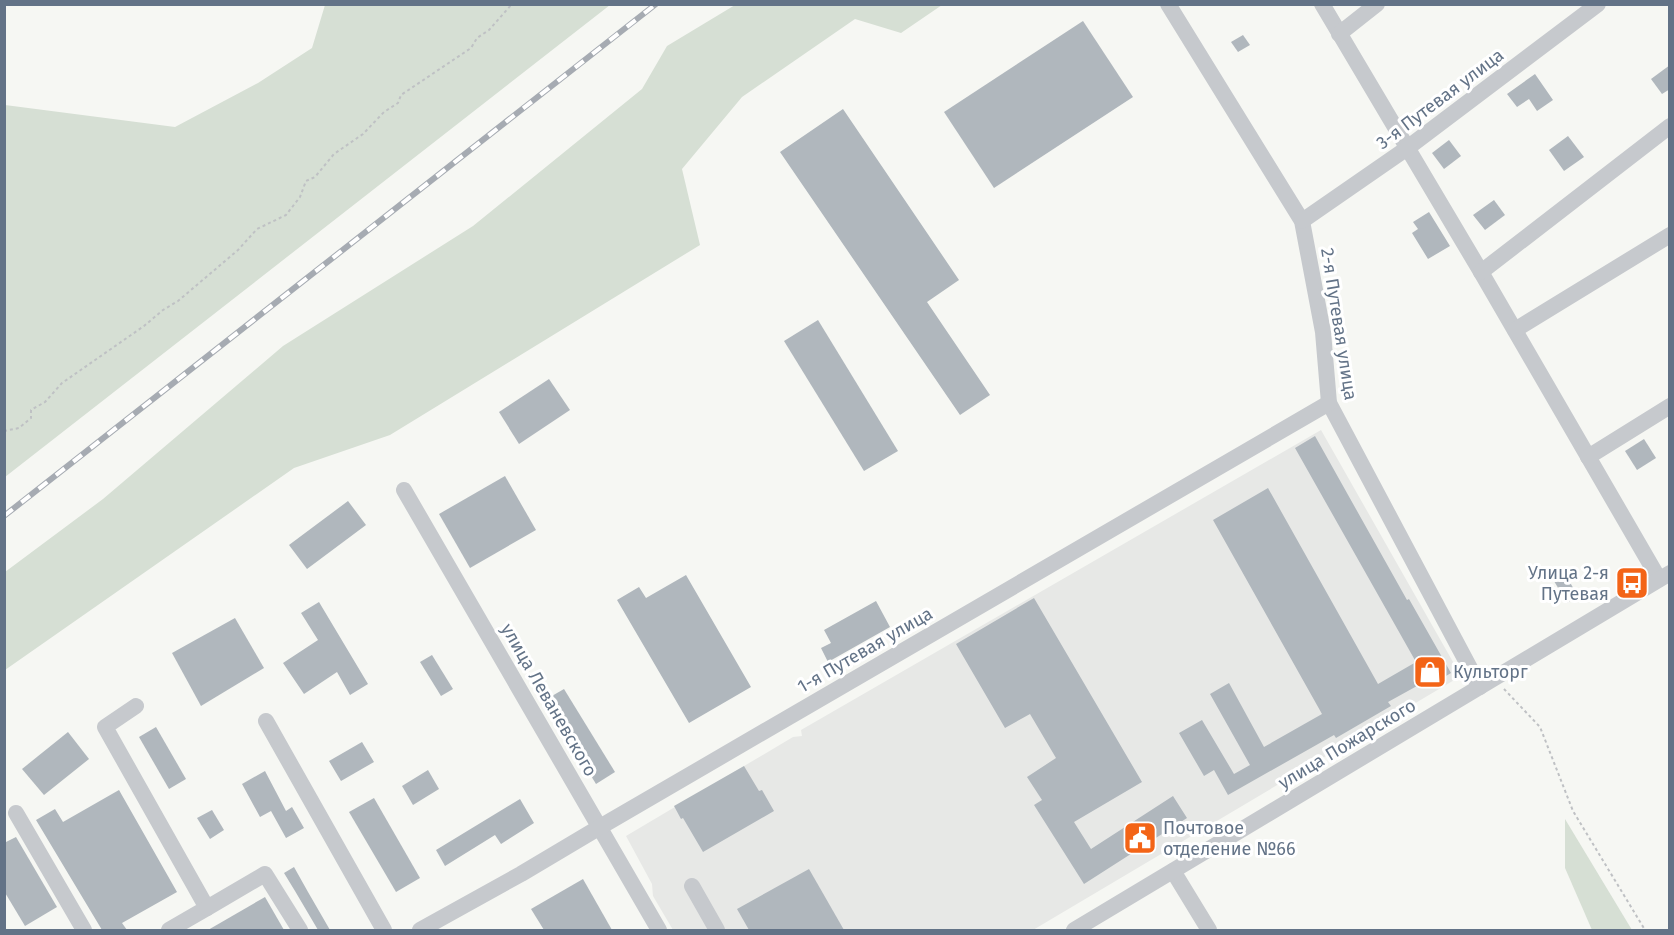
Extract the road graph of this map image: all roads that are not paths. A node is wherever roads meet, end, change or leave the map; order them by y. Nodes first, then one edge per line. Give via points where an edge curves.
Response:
1 (1168, 4) edge
2 (1322, 4) edge
3 (1377, 4) edge
4 (1598, 4) edge
5 (1339, 33) junction
6 (1670, 126) edge
7 (1406, 149) junction
8 (1302, 221) junction
9 (1670, 235) edge
10 (1481, 272) junction
11 (1515, 330) junction
12 (1329, 403) junction
13 (1670, 406) edge
14 (1588, 458) junction
15 (404, 490) dead end
16 (1664, 576) edge
17 (1487, 683) junction
18 (135, 706) dead end
19 (266, 721) dead end
20 (16, 813) dead end
21 (600, 827) junction
22 (1173, 871) junction
23 (692, 886) dead end
24 (207, 908) junction
25 (84, 930) edge
26 (169, 930) edge
27 (300, 930) edge
28 (384, 930) edge
29 (420, 930) edge
30 (659, 930) edge
31 (717, 930) edge
32 (1074, 930) edge
33 (1209, 930) edge

1 - 8 street, 2-я Путевая улица
2 - 5 street
3 - 5 street
4 - 7 street, 3-я Путевая улица
5 - 7 street
6 - 10 street
7 - 8 street, 3-я Путевая улица
7 - 10 street
8 - 12 street, 2-я Путевая улица via 1323,332
9 - 11 street
10 - 11 street
11 - 14 street
12 - 17 street, 2-я Путевая улица
12 - 21 street, 1-я Путевая улица
13 - 14 street
14 - 16 street
15 - 21 street, улица Леваневского
16 - 17 street, улица Пожарского
17 - 22 street, улица Пожарского
18 - 24 street via 105,728
19 - 28 street
20 - 25 street
21 - 29 street, 1-я Путевая улица
21 - 30 street, улица Леваневского
22 - 32 street, улица Пожарского
22 - 33 street
23 - 31 street
24 - 26 street
24 - 27 street via 265,874

